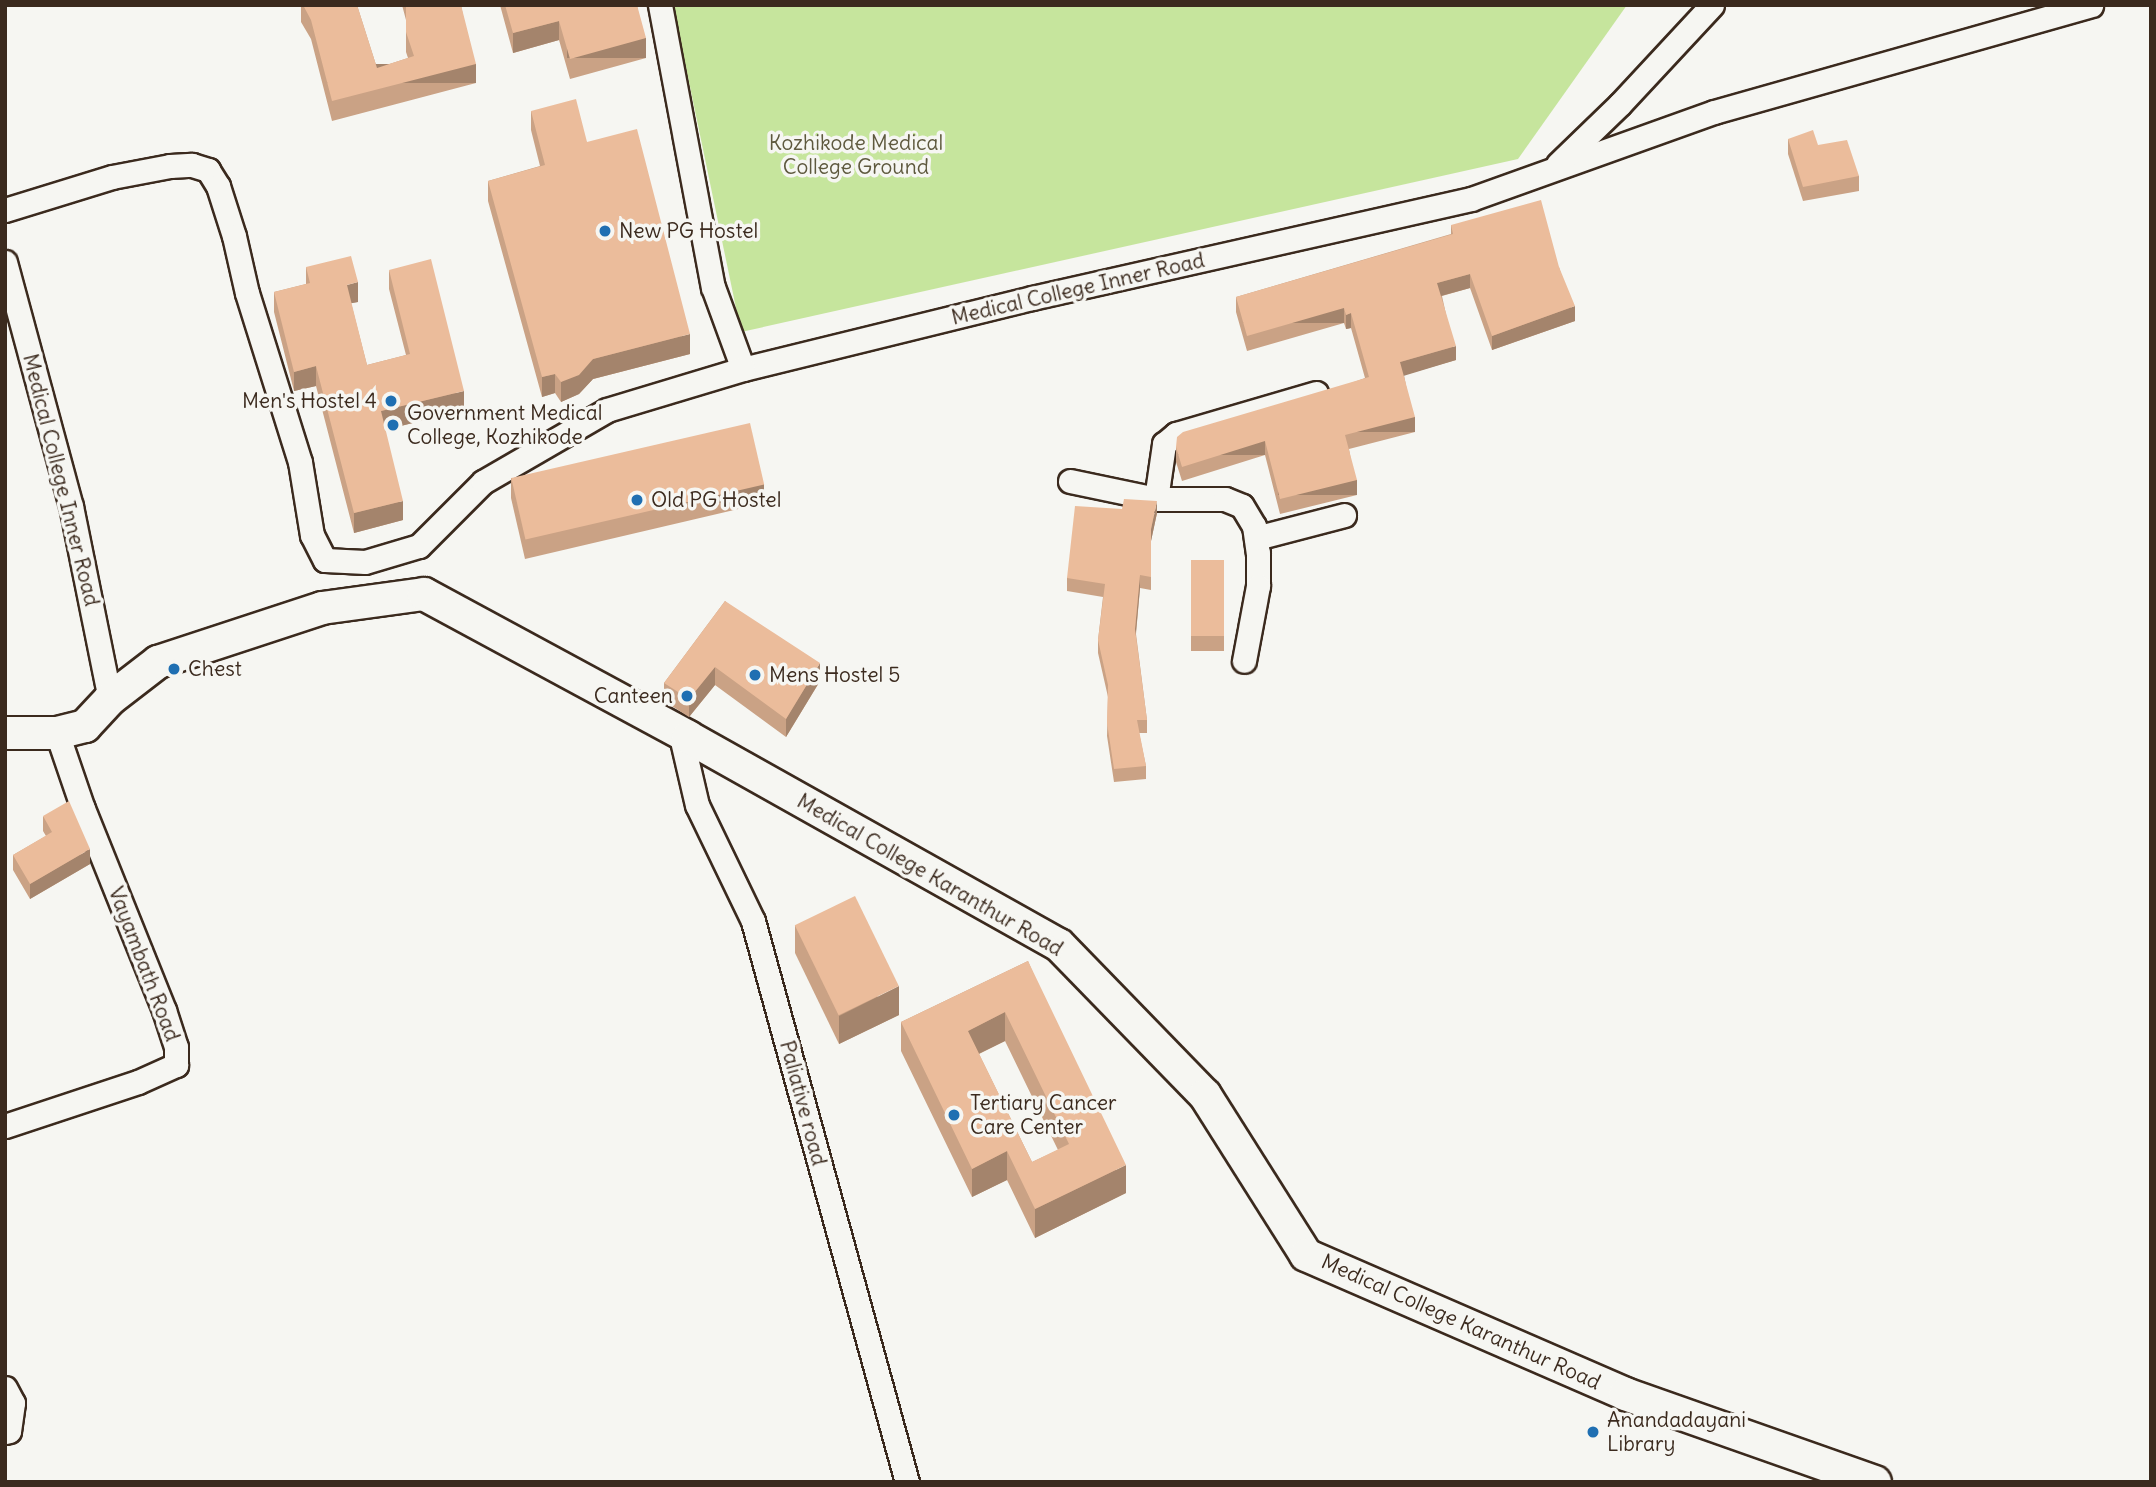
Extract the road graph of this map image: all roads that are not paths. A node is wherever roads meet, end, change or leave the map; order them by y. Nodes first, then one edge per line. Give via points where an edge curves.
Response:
1 (660, 5) edge
2 (1712, 5) edge
3 (2091, 5) edge
4 (1550, 172) junction
5 (5, 210) edge
6 (5, 261) edge
7 (743, 369) junction
8 (1344, 386) edge
9 (1070, 481) dead end
10 (1156, 499) junction
11 (1344, 515) dead end
12 (1256, 538) junction
13 (1244, 661) dead end
14 (110, 699) junction
15 (5, 733) edge
16 (57, 733) junction
17 (680, 733) junction
18 (5, 1126) edge
19 (5, 1388) edge
20 (5, 1432) edge
21 (907, 1482) edge
22 (1875, 1482) edge

1 - 7 street via 713,287
2 - 4 street, Medical College Inner Road
3 - 4 street via 1714,112
4 - 7 street, Medical College Inner Road via 1471,199 1365,225 1032,298
5 - 7 street, Medical College Inner Road via 112,177 170,166 208,170 234,236 300,462 312,535 325,560 365,562 419,546 483,482 607,410
6 - 14 street, Medical College Inner Road via 68,493
8 - 10 street via 1176,434 1164,444
9 - 10 street
10 - 12 street via 1225,499 1242,506
11 - 12 street
12 - 13 street via 1258,586
14 - 16 main road, Medical College Karanthur Road via 85,726
14 - 17 main road, Medical College Karanthur Road via 158,662 322,608 424,594
15 - 16 main road, Medical College Karanthur Road
16 - 18 street, Vayambath Road via 164,1010 176,1047 176,1065
17 - 21 street, Paliative road via 697,805 753,921
17 - 22 main road, Medical College Karanthur Road via 1059,944 1205,1095 1307,1255 1625,1394
19 - 20 street via 13,1403 9,1431

